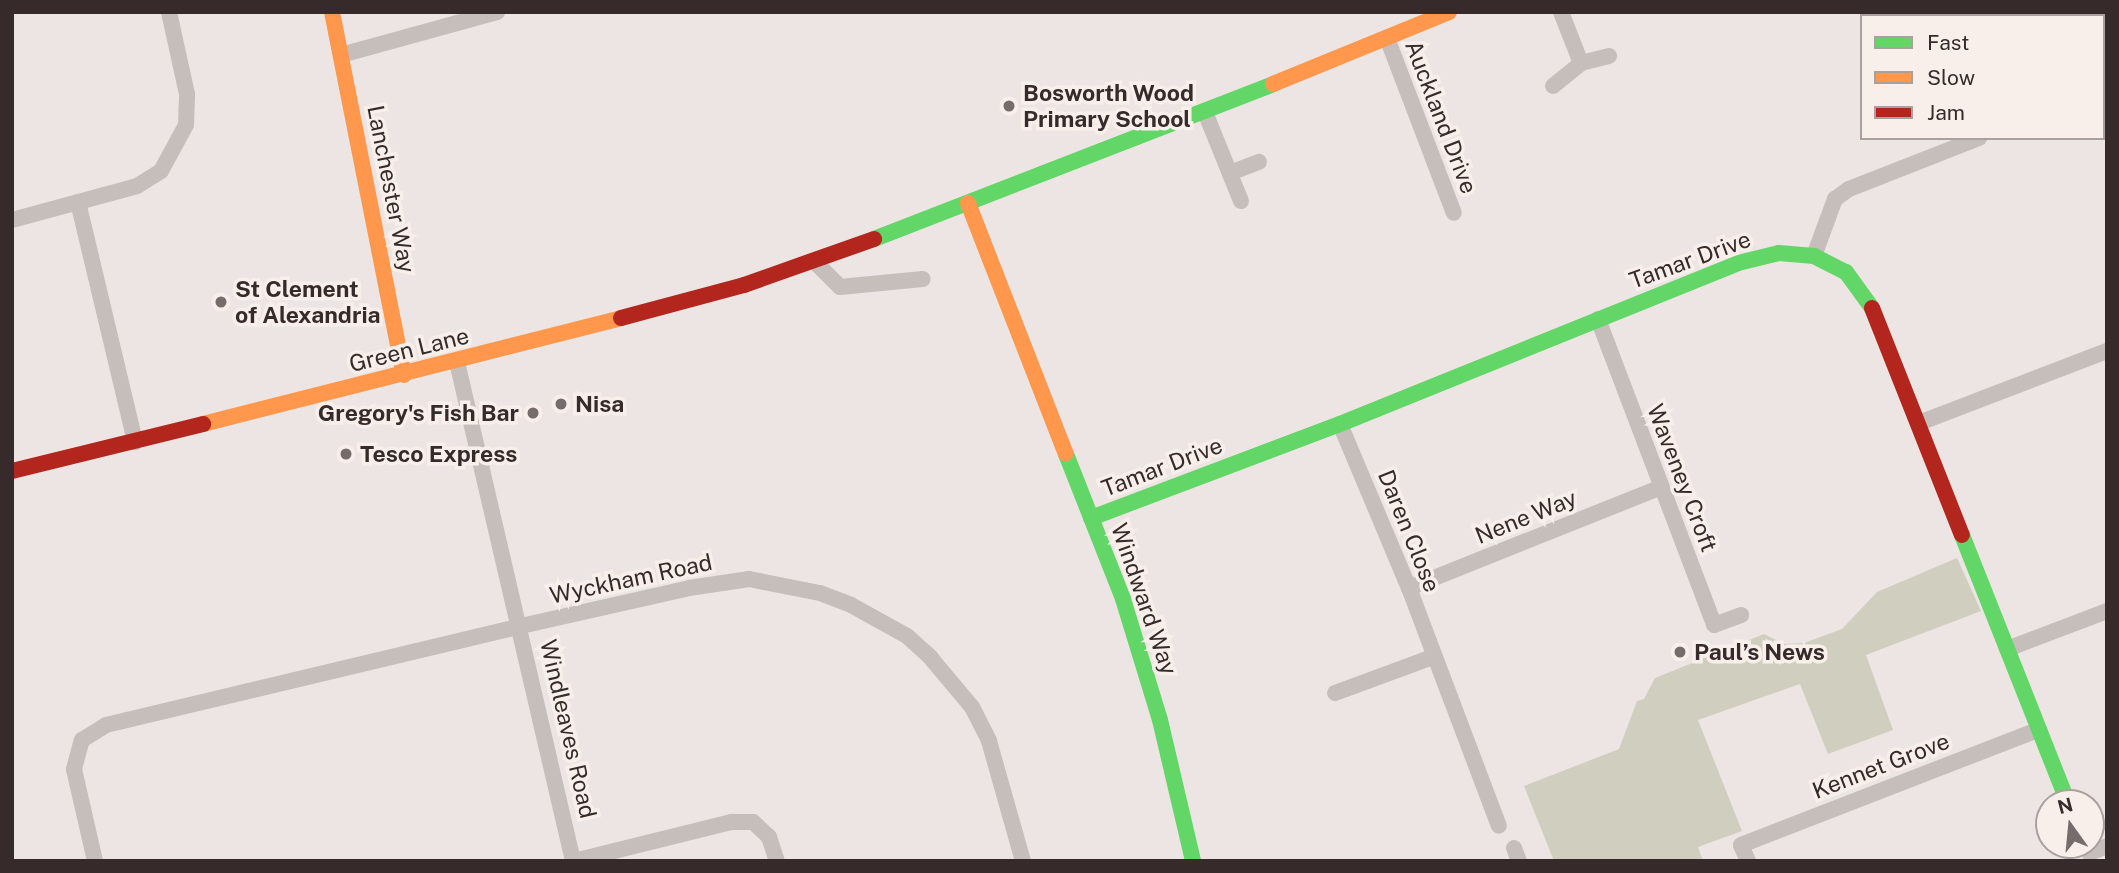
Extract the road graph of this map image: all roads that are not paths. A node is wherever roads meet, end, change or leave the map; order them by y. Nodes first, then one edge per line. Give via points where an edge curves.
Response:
1 (169, 12) edge
2 (332, 12) edge
3 (496, 12) edge
4 (1449, 12) edge
5 (1561, 12) edge
6 (1387, 38) junction
7 (341, 55) junction
8 (1609, 56) dead end
9 (1581, 63) junction
10 (1553, 86) dead end
11 (1206, 112) junction
12 (1974, 140) edge
13 (1259, 162) dead end
14 (1230, 173) junction
15 (1241, 201) dead end
16 (78, 202) junction
17 (968, 203) junction
18 (1454, 213) dead end
19 (12, 220) edge
20 (1814, 256) junction
21 (815, 262) junction
22 (923, 279) dead end
23 (1598, 319) junction
24 (2107, 351) edge
25 (457, 362) junction
26 (404, 375) junction
27 (1919, 423) junction
28 (1340, 424) junction
29 (135, 442) junction
30 (12, 471) edge
31 (1661, 488) junction
32 (1091, 517) junction
33 (1409, 588) junction
34 (2107, 611) edge
35 (1741, 615) dead end
36 (521, 626) junction
37 (2007, 649) junction
38 (1433, 657) junction
39 (1335, 692) dead end
40 (2037, 730) junction
41 (2062, 789) edge
42 (1499, 826) dead end
43 (95, 861) edge
44 (574, 861) edge
45 (777, 861) edge
46 (1023, 861) edge
47 (1193, 861) edge
48 (1748, 861) edge

1 - 16 street via 187,94 180,142 161,171 137,186
2 - 7 street, Lanchester Way
3 - 7 street
4 - 6 street, Auckland Drive
5 - 9 street
6 - 11 street, Auckland Drive
6 - 18 street, Auckland Drive
7 - 26 street, Lanchester Way
8 - 9 street
9 - 10 street
11 - 14 street
11 - 17 street, Auckland Drive
12 - 20 street via 1849,189 1835,199
13 - 14 street
14 - 15 street
16 - 19 street
16 - 29 street
17 - 21 street, Green Lane
17 - 32 street, Windward Way
20 - 23 street, Tamar Drive via 1779,253 1738,263
20 - 27 street, Tamar Drive via 1846,272 1864,293
21 - 22 street via 840,286
21 - 25 street, Green Lane
23 - 28 street, Tamar Drive
23 - 31 street, Waveney Croft
24 - 27 street
25 - 26 street, Green Lane
25 - 36 street, Windleaves Road
26 - 29 street, Green Lane
27 - 37 street, Tamar Drive
28 - 32 street, Tamar Drive
28 - 33 street, Daren Close
29 - 30 street, Green Lane
31 - 33 street, Nene Way
31 - 35 street, Waveney Croft via 1714,625
32 - 47 street, Windward Way via 1123,599 1160,720
33 - 38 street, Daren Close
34 - 37 street
36 - 43 street, Wyckham Road via 106,725 82,740 74,769
36 - 44 street, Windleaves Road
36 - 46 street, Wyckham Road via 750,579 820,593 852,605 907,636 972,707 999,763
37 - 40 street, Tamar Drive
38 - 39 street
38 - 42 street, Daren Close
40 - 41 street, Tamar Drive
40 - 48 street, Kennet Grove via 1741,845
44 - 45 street via 732,822 753,822 769,837

